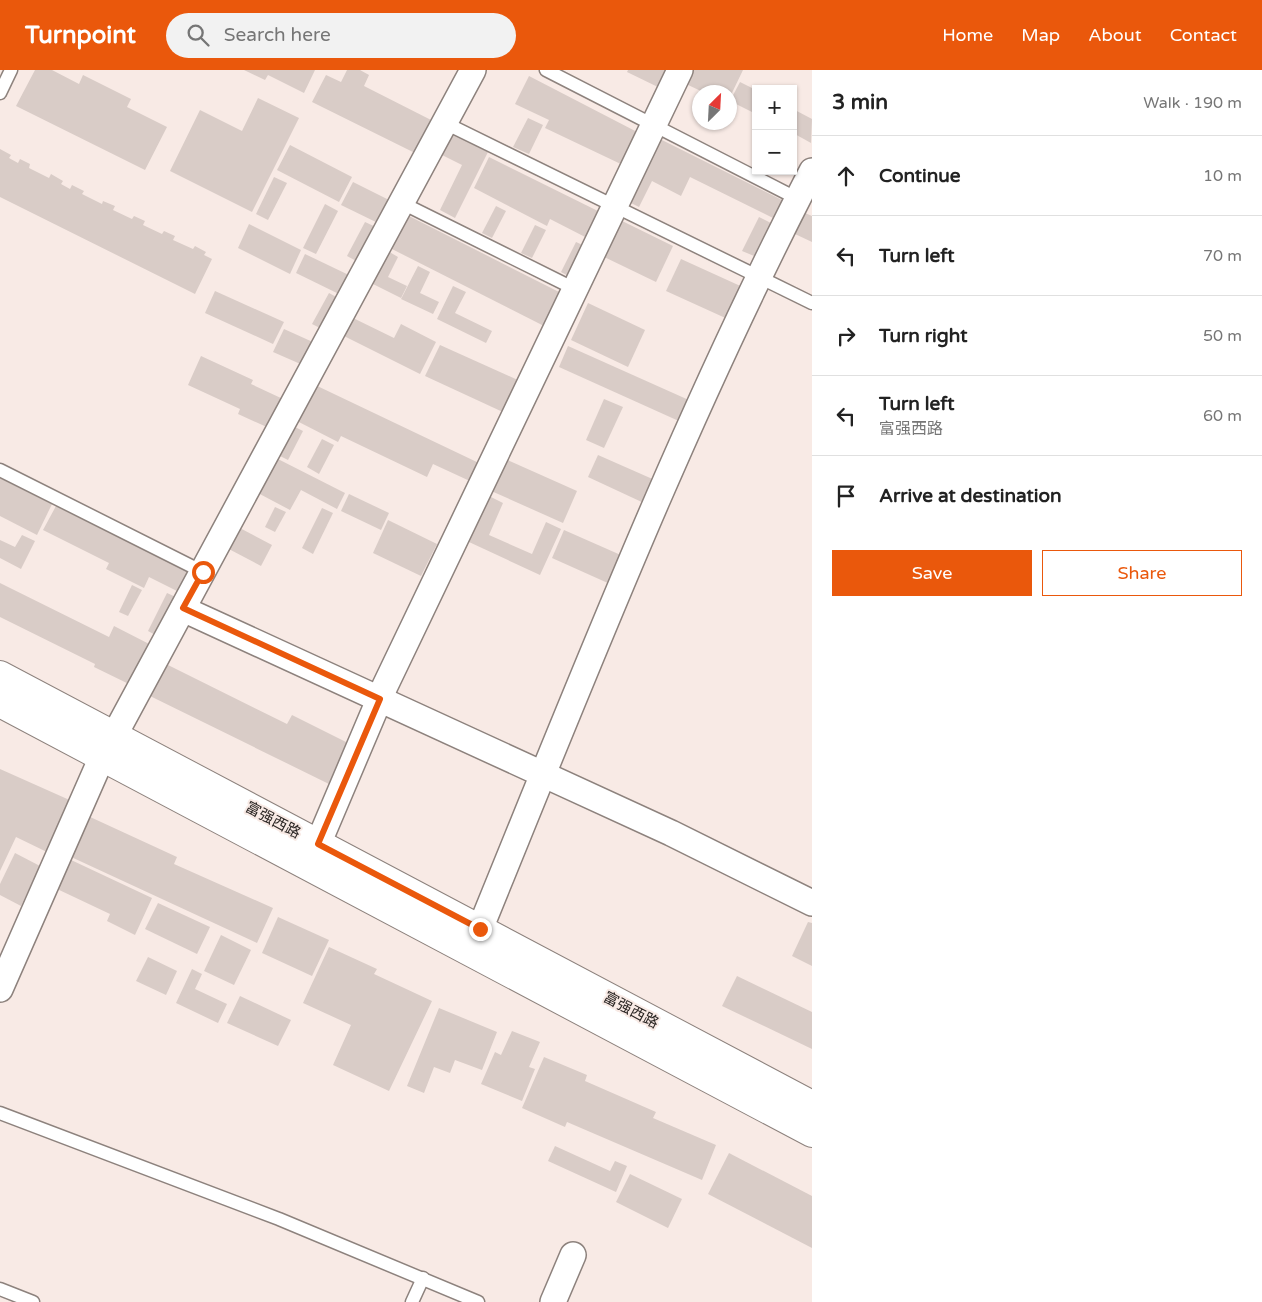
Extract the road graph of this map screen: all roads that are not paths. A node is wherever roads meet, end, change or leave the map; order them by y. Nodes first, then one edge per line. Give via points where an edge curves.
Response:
1 (11, 70) edge
2 (473, 70) edge
3 (546, 70) edge
4 (680, 70) edge
5 (0, 93) edge
6 (445, 123) junction
7 (653, 125) junction
8 (812, 170) edge
9 (798, 198) junction
10 (402, 202) junction
11 (614, 206) junction
12 (759, 276) junction
13 (575, 289) junction
14 (812, 303) edge
15 (0, 470) edge
16 (203, 572) junction
17 (183, 608) junction
18 (0, 675) edge
19 (380, 699) junction
20 (0, 703) edge
21 (108, 746) junction
22 (543, 774) junction
23 (318, 844) junction
24 (812, 903) edge
25 (480, 929) junction
26 (1, 983) edge
27 (812, 1105) edge
28 (0, 1113) edge
29 (812, 1133) edge
30 (573, 1255) dead end
31 (423, 1278) junction
32 (0, 1289) edge
33 (33, 1302) edge
34 (412, 1302) edge
35 (478, 1302) edge
36 (553, 1302) edge

1 - 5 lane
2 - 6 street
3 - 7 lane
4 - 7 street
6 - 10 street
6 - 11 lane
7 - 9 lane
7 - 11 street
8 - 9 street
9 - 12 street
10 - 13 lane
10 - 16 street
11 - 12 lane
11 - 13 street
12 - 14 lane
12 - 22 street via 629,562
13 - 19 street
15 - 16 lane
16 - 17 street
17 - 19 street
17 - 21 street
18 - 21 main road, 富强西路
19 - 22 street
19 - 23 street
20 - 21 main road, 富强西路
21 - 23 main road, 富强西路
21 - 26 street
21 - 29 main road, 富强西路
22 - 24 street
22 - 25 street
23 - 25 main road, 富强西路
25 - 27 main road, 富强西路
28 - 31 lane via 279,1218
30 - 36 street
31 - 34 lane
31 - 35 lane
32 - 33 lane

